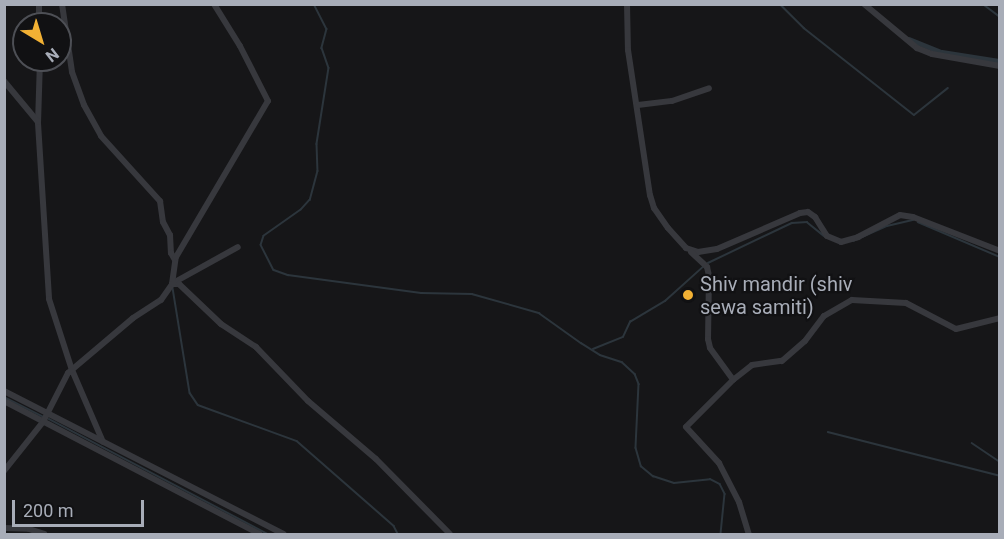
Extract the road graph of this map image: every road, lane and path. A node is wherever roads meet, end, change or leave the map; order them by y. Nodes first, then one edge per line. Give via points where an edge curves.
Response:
1 (62, 4) edge
2 (214, 4) edge
3 (627, 4) edge
4 (864, 4) edge
5 (999, 66) edge
6 (40, 72) edge
7 (4, 81) edge
8 (709, 88) dead end
9 (638, 105) junction
10 (38, 123) junction
11 (238, 247) dead end
12 (686, 248) junction
13 (999, 251) edge
14 (175, 260) junction
15 (172, 284) junction
16 (999, 318) edge
17 (72, 370) junction
18 (733, 380) junction
19 (4, 391) edge
20 (4, 401) edge
21 (47, 413) junction
22 (43, 422) junction
23 (103, 442) junction
24 (4, 471) edge
25 (4, 528) edge
26 (44, 534) edge
27 (260, 534) edge
28 (283, 534) edge
29 (450, 534) edge
30 (749, 534) edge

1 - 14 street via 72,72 84,105 106,143 160,201
2 - 14 street via 268,101
3 - 9 street via 626,27
4 - 5 street via 917,48
6 - 10 street
7 - 10 street
8 - 9 street via 672,101
9 - 12 street via 654,208
10 - 17 street via 49,299
11 - 15 street
12 - 13 street via 698,252 717,249 808,212 827,236 841,242 900,215
12 - 18 street via 707,267 710,348
14 - 15 street
15 - 17 street via 161,300 133,318
15 - 29 street via 179,284 221,324 246,339 308,401 376,459
16 - 18 street via 956,329 906,303 852,300 824,316 805,341 782,361 752,365
17 - 21 street
17 - 23 street
18 - 30 street via 686,427 719,462 739,502
19 - 21 street
20 - 22 street
21 - 22 street
21 - 23 street
22 - 24 street
22 - 27 street
23 - 28 street
25 - 26 street

